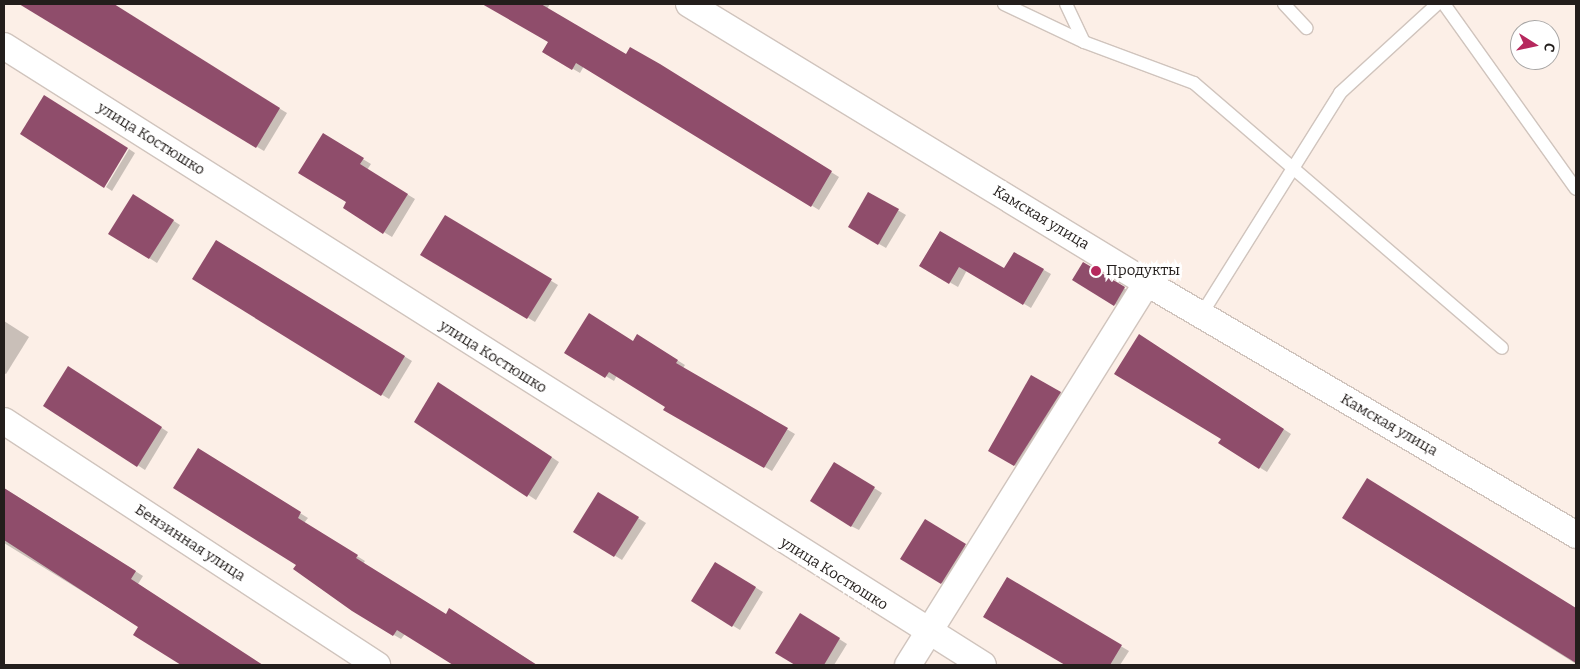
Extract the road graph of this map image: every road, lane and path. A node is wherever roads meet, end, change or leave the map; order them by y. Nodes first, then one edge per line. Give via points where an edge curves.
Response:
1 (689, 4) edge
2 (1004, 4) edge
3 (1066, 4) edge
4 (1284, 4) edge
5 (1437, 4) edge
6 (1444, 4) edge
7 (1306, 28) dead end
8 (1084, 42) junction
9 (4, 46) edge
10 (1294, 167) junction
11 (1576, 188) edge
12 (1147, 283) junction
13 (1201, 315) junction
14 (1502, 348) dead end
15 (4, 422) edge
16 (1576, 535) edge
17 (928, 633) junction
18 (377, 665) edge
19 (908, 665) edge
20 (983, 665) edge

1 - 12 street, Камская улица
2 - 8 lane
3 - 8 lane
4 - 7 lane
5 - 10 lane via 1340,93
6 - 11 lane
8 - 10 lane via 1194,83
9 - 17 street, улица Костюшко
10 - 13 lane
10 - 14 lane
12 - 13 street, Камская улица
12 - 17 street
13 - 16 street, Камская улица
15 - 18 street, Бензинная улица
17 - 19 street
17 - 20 street, улица Костюшко

